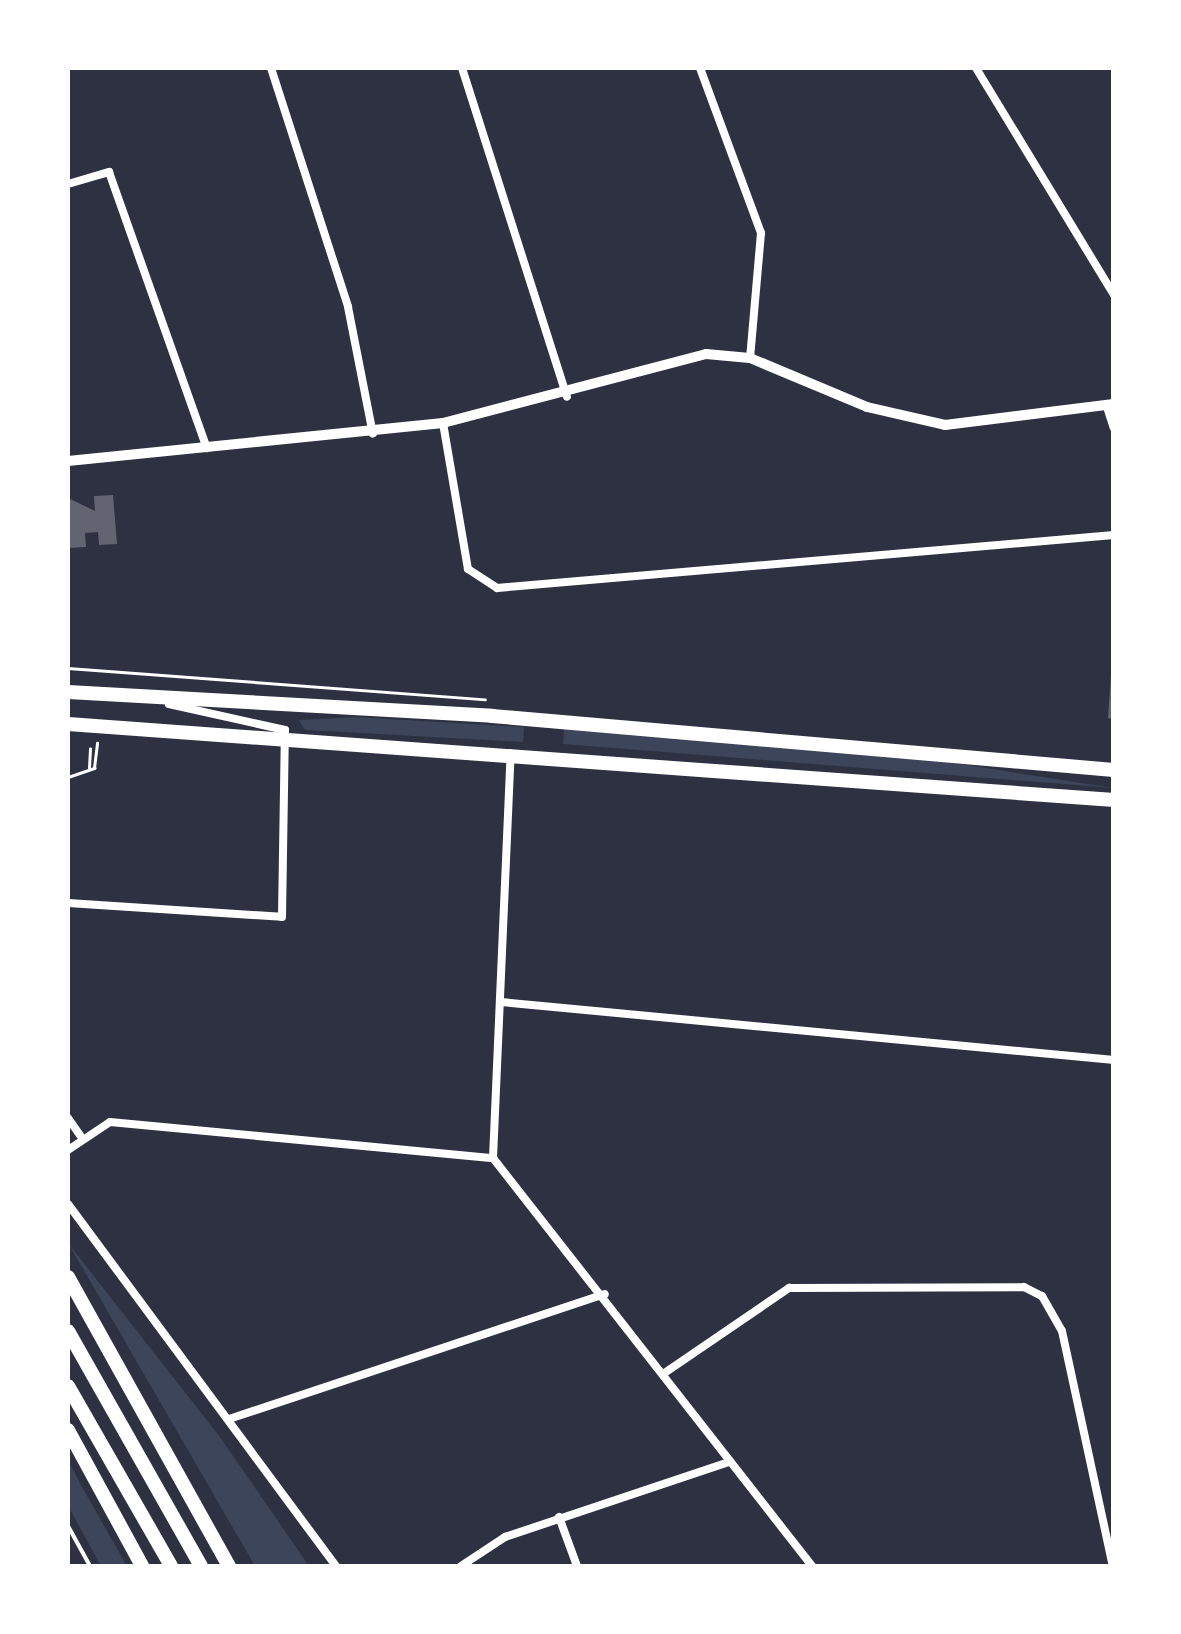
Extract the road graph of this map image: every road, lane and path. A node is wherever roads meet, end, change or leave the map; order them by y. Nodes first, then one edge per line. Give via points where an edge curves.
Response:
1 (271, 68) edge
2 (462, 68) edge
3 (700, 68) edge
4 (976, 68) edge
5 (68, 184) edge
6 (1114, 295) edge
7 (750, 358) junction
8 (567, 397) junction
9 (1110, 405) edge
10 (444, 423) junction
11 (1114, 428) edge
12 (373, 434) junction
13 (207, 448) junction
14 (68, 462) edge
15 (1114, 535) edge
16 (68, 668) edge
17 (68, 692) edge
18 (493, 700) dead end
19 (155, 702) junction
20 (68, 724) edge
21 (289, 740) junction
22 (98, 742) dead end
23 (90, 750) dead end
24 (511, 750) junction
25 (89, 770) junction
26 (1114, 770) edge
27 (68, 776) edge
28 (1114, 800) edge
29 (68, 904) edge
30 (500, 1002) junction
31 (1114, 1060) edge
32 (68, 1118) edge
33 (80, 1135) junction
34 (68, 1150) edge
35 (493, 1158) junction
36 (68, 1204) edge
37 (68, 1277) edge
38 (606, 1294) junction
39 (68, 1331) edge
40 (663, 1374) junction
41 (68, 1386) edge
42 (228, 1419) junction
43 (68, 1430) edge
44 (726, 1463) junction
45 (559, 1517) junction
46 (68, 1526) edge
47 (90, 1566) edge
48 (142, 1566) edge
49 (172, 1566) edge
50 (201, 1566) edge
51 (229, 1566) edge
52 (336, 1566) edge
53 (461, 1566) edge
54 (578, 1566) edge
55 (812, 1566) edge
56 (1114, 1566) edge

1 - 12 street via 348,307
2 - 8 street
3 - 7 street via 761,233
4 - 6 street
5 - 13 street via 109,172
7 - 8 street via 683,358
7 - 9 street via 867,407 945,426
8 - 10 street
9 - 11 street
10 - 12 street
10 - 15 street via 468,569 497,588
12 - 13 street
13 - 14 street
16 - 18 path
17 - 19 highway
19 - 21 street via 278,724
19 - 26 highway via 492,716
20 - 21 highway
21 - 24 highway
21 - 29 street via 279,920
22 - 25 path
23 - 25 path
24 - 28 highway
24 - 30 street
25 - 27 path
30 - 31 street
30 - 35 street
32 - 33 street
33 - 34 street
33 - 35 street via 125,1123
35 - 38 street
36 - 42 street
37 - 51 highway
38 - 40 street
38 - 42 street
39 - 50 highway
40 - 44 street
40 - 56 street via 790,1288 1024,1286 1042,1296 1062,1330
41 - 49 highway
42 - 52 street
43 - 48 highway
44 - 45 street
44 - 55 street
45 - 53 street
45 - 54 street
46 - 47 lane

